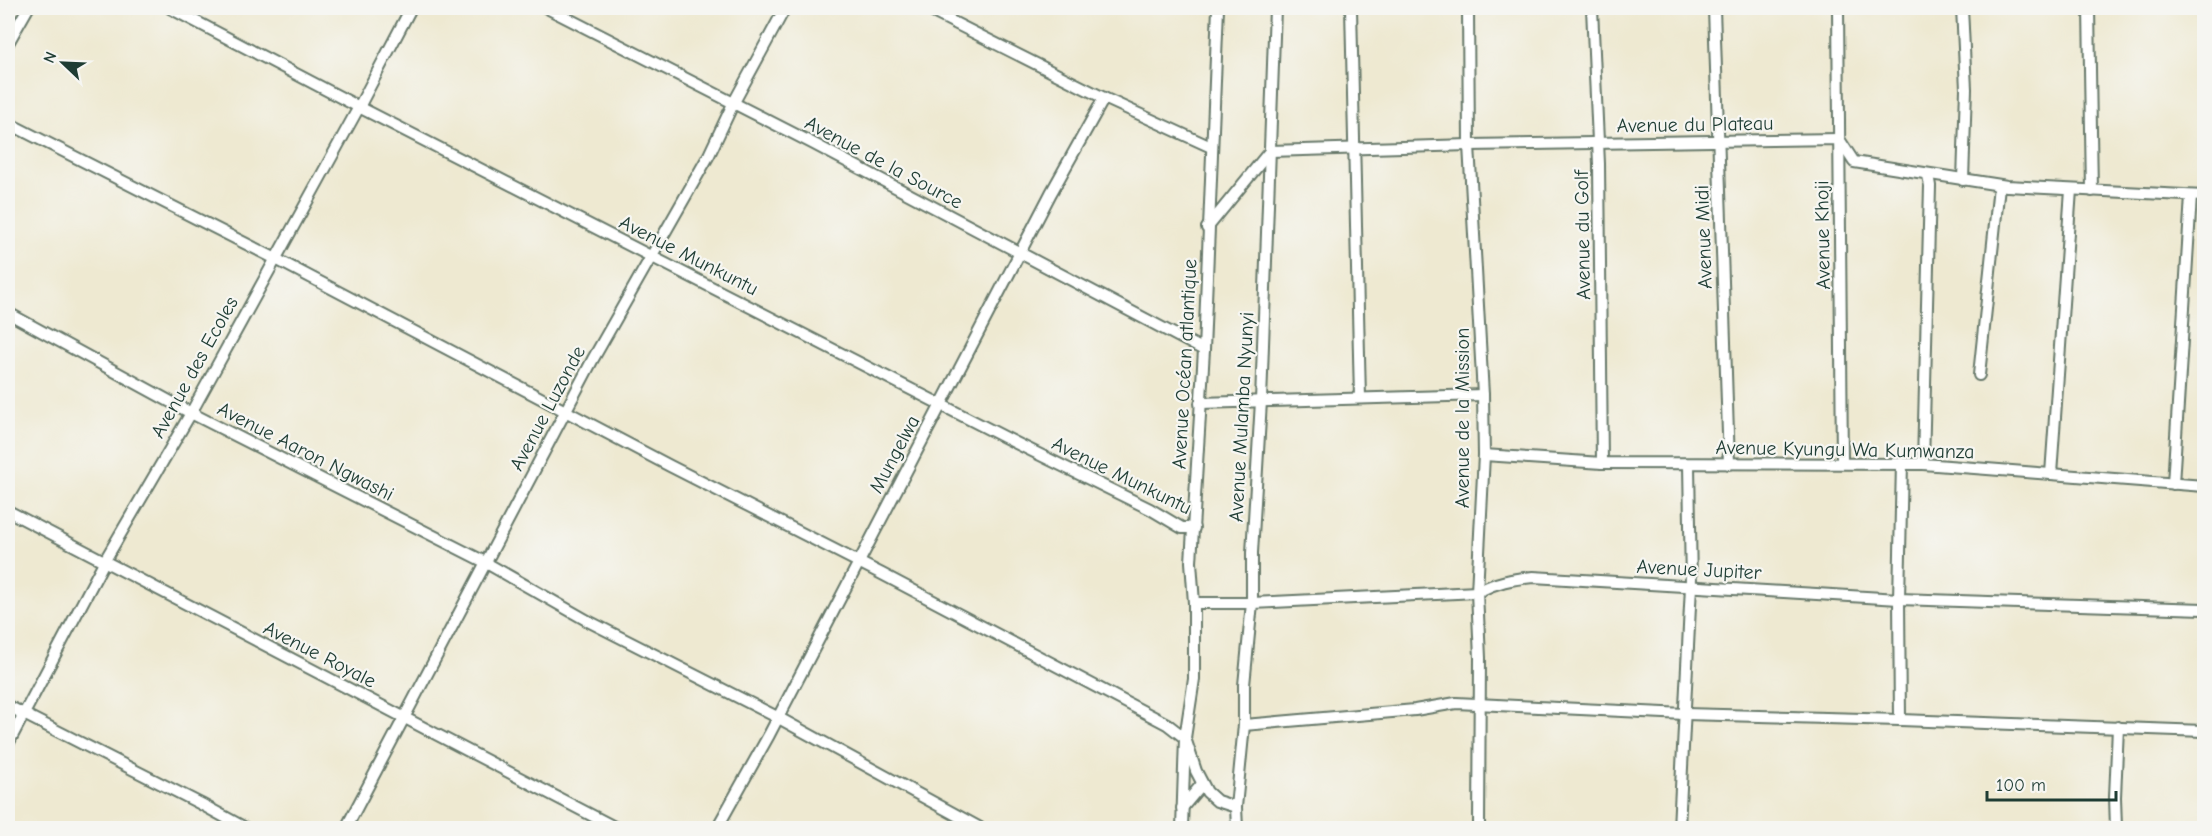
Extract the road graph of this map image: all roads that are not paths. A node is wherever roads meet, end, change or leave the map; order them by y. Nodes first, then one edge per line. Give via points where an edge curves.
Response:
1 (28, 8) edge
2 (170, 8) edge
3 (411, 8) edge
4 (547, 8) edge
5 (785, 8) edge
6 (925, 8) edge
7 (1218, 8) edge
8 (1275, 8) edge
9 (1351, 8) edge
10 (1468, 8) edge
11 (1592, 8) edge
12 (1714, 8) edge
13 (1838, 8) edge
14 (1962, 8) edge
15 (2089, 8) edge
16 (8, 43) edge
17 (1104, 98) junction
18 (733, 104) junction
19 (359, 107) junction
20 (8, 123) edge
21 (1839, 139) junction
22 (1717, 141) junction
23 (1598, 143) junction
24 (1469, 145) junction
25 (1211, 147) junction
26 (1353, 148) junction
27 (1270, 151) junction
28 (1929, 175) junction
29 (1963, 180) junction
30 (1999, 186) junction
31 (2071, 190) junction
32 (2092, 190) junction
33 (2192, 195) junction
34 (2205, 196) edge
35 (1207, 228) junction
36 (1019, 254) junction
37 (652, 256) junction
38 (274, 258) junction
39 (8, 313) edge
40 (1204, 350) junction
41 (1979, 375) dead end
42 (1483, 395) junction
43 (1360, 398) junction
44 (1262, 401) junction
45 (1200, 403) junction
46 (941, 405) junction
47 (566, 411) junction
48 (190, 413) junction
49 (1484, 455) junction
50 (1842, 462) junction
51 (1602, 463) junction
52 (1902, 463) junction
53 (1689, 464) junction
54 (1729, 464) junction
55 (1923, 464) junction
56 (2051, 474) junction
57 (2173, 484) junction
58 (2205, 486) edge
59 (8, 511) edge
60 (1194, 528) junction
61 (104, 562) junction
62 (858, 562) junction
63 (486, 563) junction
64 (1691, 586) junction
65 (1477, 592) junction
66 (1899, 598) junction
67 (1194, 603) junction
68 (1252, 603) junction
69 (2205, 609) edge
70 (1479, 703) junction
71 (8, 706) edge
72 (23, 714) junction
73 (1684, 714) junction
74 (777, 717) junction
75 (404, 718) junction
76 (1900, 720) junction
77 (1244, 725) junction
78 (2118, 727) junction
79 (2205, 731) edge
80 (1185, 738) junction
81 (8, 744) edge
82 (1202, 784) junction
83 (1236, 807) junction
84 (1182, 808) junction
85 (245, 828) edge
86 (346, 828) edge
87 (616, 828) edge
88 (717, 828) edge
89 (980, 828) edge
90 (1182, 828) edge
91 (1237, 828) edge
92 (1479, 828) edge
93 (1679, 828) edge
94 (2116, 828) edge

1 - 16 street
2 - 19 street, Avenue Munkuntu
3 - 19 street, Avenue des Ecoles
4 - 18 street, Avenue de la Source
5 - 18 street, Avenue Luzonde
6 - 17 street
7 - 25 street, Avenue Océan atlantique
8 - 27 street, Avenue Mulamba Nyunyi
9 - 26 street
10 - 24 street, Avenue de la Mission
11 - 23 street, Avenue du Golf
12 - 22 street, Avenue Midi
13 - 21 street, Avenue Khoji
14 - 29 street via 1966,89
15 - 32 street
17 - 25 street
17 - 36 street, Mungelwa
18 - 36 street, Avenue de la Source
18 - 37 street, Avenue Luzonde
19 - 37 street, Avenue Munkuntu
19 - 38 street, Avenue des Ecoles
20 - 38 street
21 - 22 street, Avenue du Plateau
21 - 28 street via 1854,162
21 - 50 street, Avenue Khoji
22 - 23 street, Avenue du Plateau
22 - 54 street, Avenue Midi
23 - 24 street, Avenue du Plateau
23 - 51 street, Avenue du Golf
24 - 26 street, Avenue du Plateau
24 - 42 street, Avenue de la Mission
25 - 35 street, Avenue Océan atlantique
26 - 27 street, Avenue du Plateau
26 - 43 street
27 - 35 street
27 - 44 street, Avenue Mulamba Nyunyi
28 - 29 street
28 - 55 street
29 - 30 street
30 - 31 street
30 - 41 street
31 - 32 street
31 - 56 street
32 - 33 street
33 - 34 street
33 - 57 street
35 - 40 street, Avenue Océan atlantique
36 - 40 street, Avenue de la Source
36 - 46 street, Mungelwa
37 - 46 street, Avenue Munkuntu
37 - 47 street, Avenue Luzonde
38 - 47 street
38 - 48 street, Avenue des Ecoles
39 - 48 street, Avenue Aaron Ngwashi
40 - 45 street, Avenue Océan atlantique
42 - 43 street
42 - 49 street, Avenue de la Mission
43 - 44 street
44 - 45 street
44 - 68 street, Avenue Mulamba Nyunyi
45 - 60 street, Avenue Océan atlantique
46 - 60 street, Avenue Munkuntu via 1182,528
46 - 62 street, Mungelwa
47 - 62 street
47 - 63 street, Avenue Luzonde
48 - 61 street, Avenue des Ecoles
48 - 63 street, Avenue Aaron Ngwashi
49 - 51 street, Avenue Kyungu Wa Kumwanza
49 - 65 street, Avenue de la Mission
50 - 52 street, Avenue Kyungu Wa Kumwanza
50 - 54 street, Avenue Kyungu Wa Kumwanza
51 - 53 street, Avenue Kyungu Wa Kumwanza
52 - 55 street, Avenue Kyungu Wa Kumwanza
52 - 66 street
53 - 54 street, Avenue Kyungu Wa Kumwanza
53 - 64 street
55 - 56 street, Avenue Kyungu Wa Kumwanza
56 - 57 street, Avenue Kyungu Wa Kumwanza
57 - 58 street, Avenue Kyungu Wa Kumwanza
59 - 61 street, Avenue Royale
60 - 67 street, Avenue Océan atlantique
61 - 72 street, Avenue des Ecoles
61 - 75 street, Avenue Royale
62 - 74 street, Mungelwa
62 - 80 street via 1146,713
63 - 74 street, Avenue Aaron Ngwashi via 588,621
63 - 75 street, Avenue Luzonde
64 - 65 street, Avenue Jupiter via 1533,577 1494,583
64 - 66 street, Avenue Jupiter
64 - 73 street
65 - 68 street, Avenue Jupiter
65 - 70 street, Avenue de la Mission
66 - 69 street, Avenue Jupiter
66 - 76 street
67 - 68 street, Avenue Jupiter
67 - 80 street, Avenue Océan atlantique via 1194,679
68 - 77 street, Avenue Mulamba Nyunyi
70 - 73 street
70 - 77 street
70 - 92 street, Avenue de la Mission
71 - 72 street
72 - 81 street, Avenue des Ecoles
72 - 85 street
73 - 76 street
73 - 93 street
74 - 88 street, Mungelwa
74 - 89 street, Avenue Aaron Ngwashi
75 - 86 street, Avenue Luzonde
75 - 87 street, Avenue Royale
76 - 78 street
77 - 83 street, Avenue Mulamba Nyunyi
78 - 79 street
78 - 94 street
80 - 82 street
80 - 84 street, Avenue Océan atlantique
82 - 83 street via 1217,801
82 - 84 street
83 - 91 street, Avenue Mulamba Nyunyi
84 - 90 street, Avenue Océan atlantique

